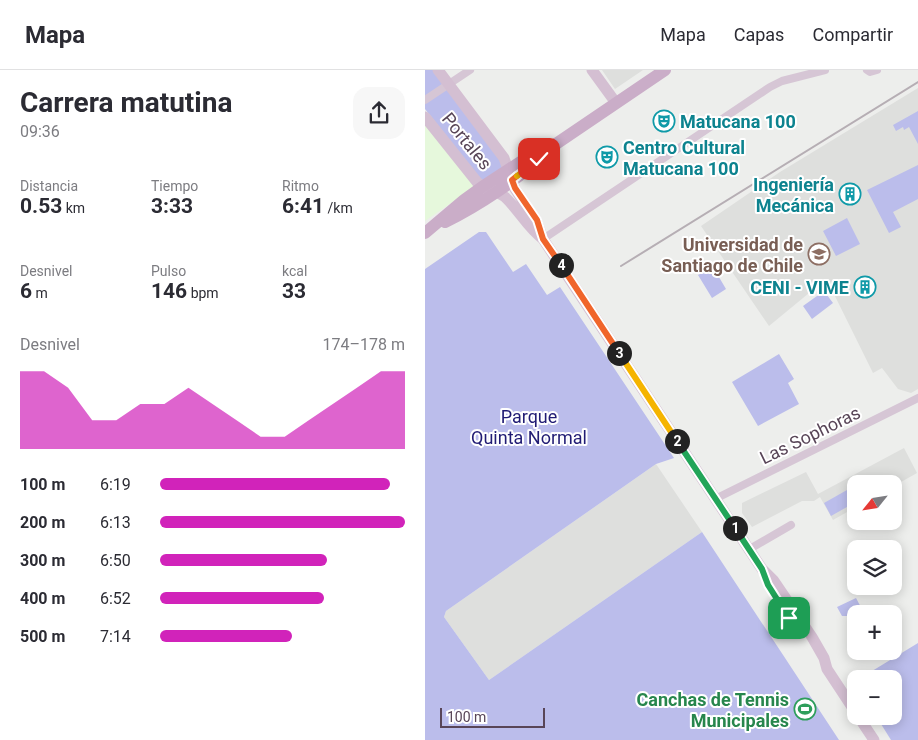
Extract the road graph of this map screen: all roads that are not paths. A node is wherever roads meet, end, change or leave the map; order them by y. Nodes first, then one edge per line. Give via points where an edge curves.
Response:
1 (438, 70) edge
2 (469, 70) edge
3 (593, 70) edge
4 (665, 70) edge
5 (825, 70) edge
6 (867, 70) edge
7 (877, 70) edge
8 (449, 84) junction
9 (425, 100) edge
10 (615, 103) junction
11 (425, 116) edge
12 (511, 175) junction
13 (482, 188) junction
14 (495, 192) junction
15 (430, 229) edge
16 (543, 239) junction
17 (918, 398) edge
18 (715, 499) junction
19 (791, 525) dead end
20 (749, 550) junction
21 (847, 700) edge
22 (864, 725) edge
23 (874, 740) edge

1 - 8 main road
2 - 8 street
3 - 10 main road
4 - 10 main road
5 - 16 street via 770,87
6 - 7 street
8 - 9 street
8 - 12 main road via 504,158
10 - 12 main road via 547,150 535,164
11 - 13 main road, Portales
12 - 13 main road
12 - 14 main road
12 - 16 main road via 515,188 537,220
13 - 14 main road
13 - 15 main road
14 - 15 main road via 462,214
14 - 16 main road via 505,198
16 - 18 main road
17 - 18 street, Las Sophoras
18 - 20 main road
19 - 20 street
20 - 21 main road via 812,637 827,669
22 - 23 main road

